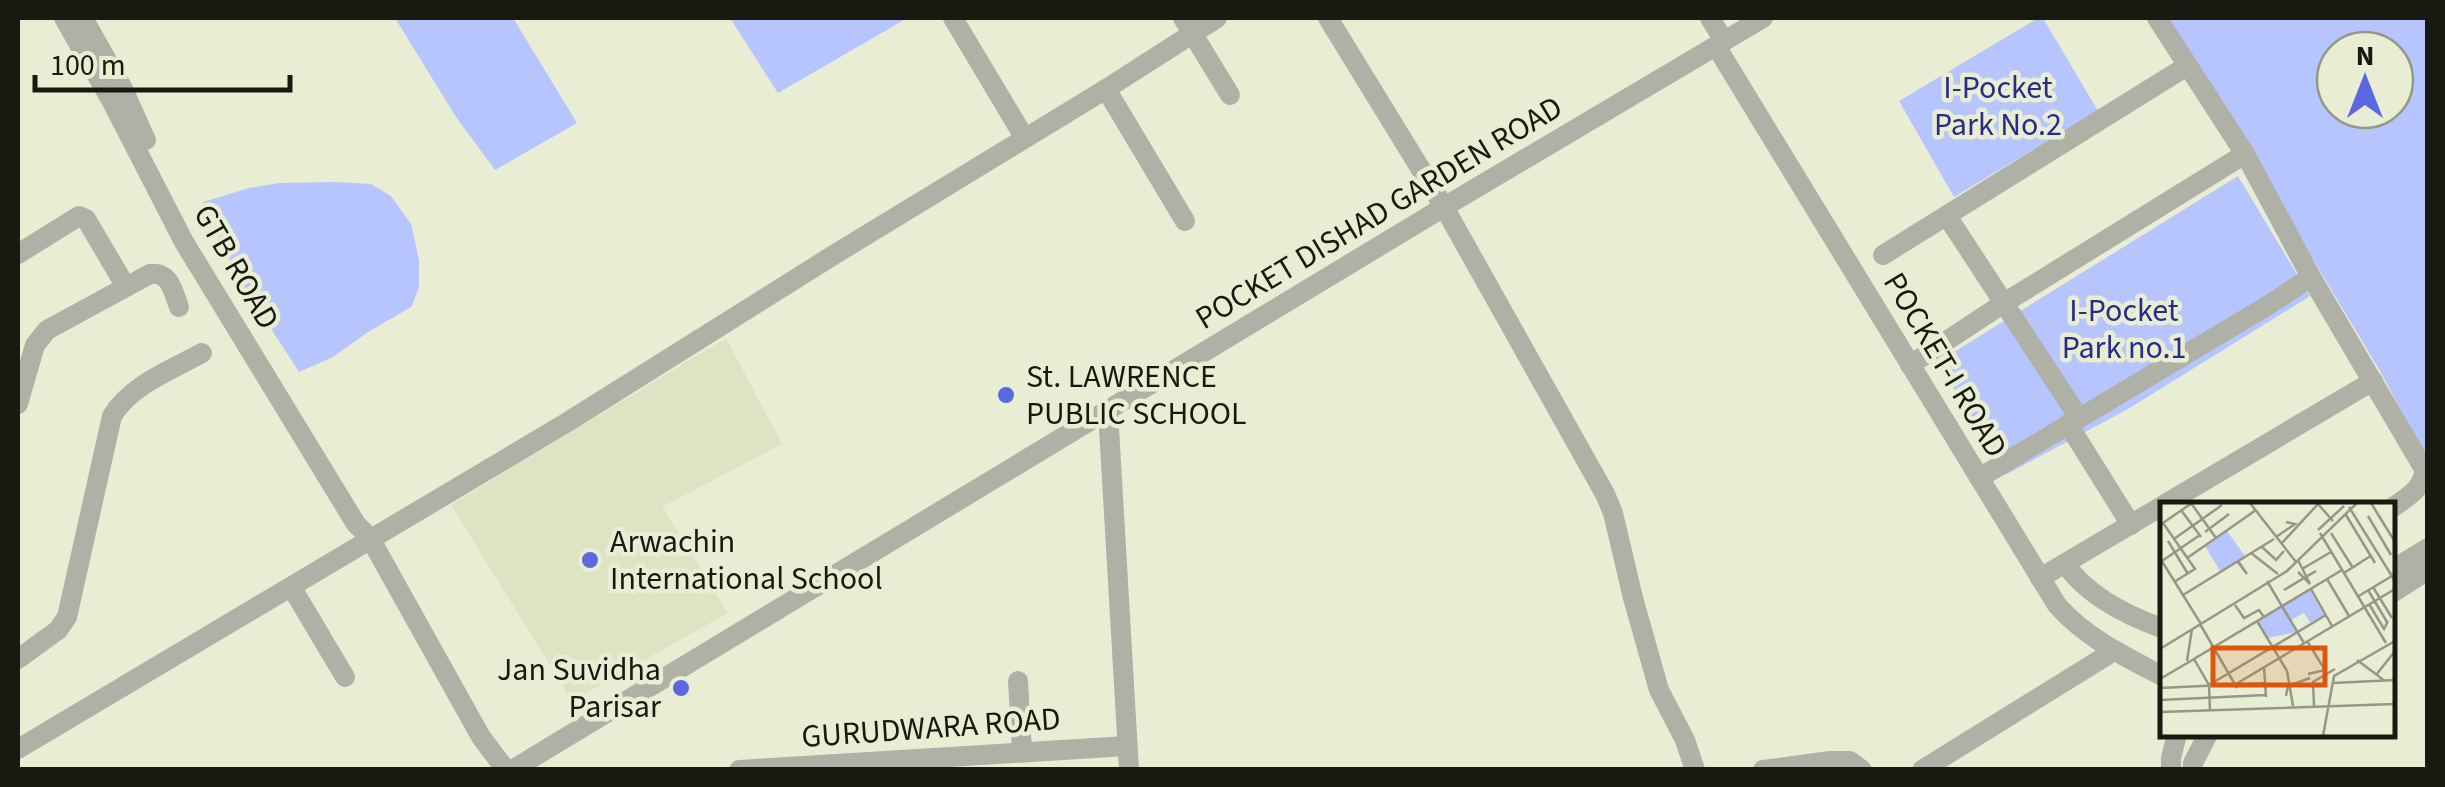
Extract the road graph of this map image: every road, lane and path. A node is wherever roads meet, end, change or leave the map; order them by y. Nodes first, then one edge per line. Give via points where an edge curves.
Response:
1 (64, 18) edge
2 (83, 18) edge
3 (953, 18) edge
4 (1217, 18) edge
5 (1328, 18) edge
6 (1710, 18) edge
7 (1763, 18) edge
8 (2157, 18) edge
9 (1188, 25) edge
10 (1720, 44) junction
11 (2187, 66) junction
12 (1106, 89) junction
13 (1230, 95) dead end
14 (1024, 137) junction
15 (2244, 154) junction
16 (1444, 207) junction
17 (1947, 216) junction
18 (1186, 221) dead end
19 (191, 239) junction
20 (18, 254) edge
21 (1883, 254) dead end
22 (2312, 277) junction
23 (126, 287) junction
24 (2004, 303) junction
25 (180, 307) dead end
26 (202, 353) dead end
27 (1910, 365) junction
28 (2373, 381) junction
29 (18, 404) edge
30 (1108, 411) junction
31 (2074, 421) junction
32 (1978, 478) junction
33 (2169, 502) edge
34 (2395, 506) edge
35 (2160, 507) edge
36 (2131, 524) junction
37 (370, 538) junction
38 (2428, 548) edge
39 (2065, 564) junction
40 (2395, 568) edge
41 (2428, 570) edge
42 (2040, 578) junction
43 (292, 588) junction
44 (2395, 591) edge
45 (2160, 627) edge
46 (2114, 651) junction
47 (18, 659) edge
48 (2160, 675) edge
49 (345, 677) dead end
50 (1018, 681) dead end
51 (2176, 737) edge
52 (2206, 737) edge
53 (1128, 746) junction
54 (18, 749) edge
55 (1022, 752) junction
56 (509, 770) edge
57 (739, 770) edge
58 (1130, 770) edge
59 (1695, 770) edge
60 (1762, 770) edge
61 (1862, 770) edge
62 (1922, 770) edge
63 (2171, 770) edge
64 (2193, 770) edge

1 - 19 street, GTB ROAD
2 - 19 street, GTB ROAD
3 - 14 street
4 - 9 street
5 - 16 street
6 - 10 street, POCKET-I ROAD
7 - 10 street, POCKET DISHAD GARDEN ROAD
8 - 11 street
9 - 12 street
9 - 13 street
10 - 16 street, POCKET DISHAD GARDEN ROAD
10 - 27 street, POCKET-I ROAD
11 - 15 street
11 - 17 street
12 - 14 street
12 - 18 street
14 - 37 street
15 - 22 street
15 - 24 street
16 - 30 street, POCKET DISHAD GARDEN ROAD
16 - 59 street via 1605,494 1659,690
17 - 21 street
17 - 24 street
19 - 37 street, GTB ROAD via 367,519
20 - 23 street via 79,216
22 - 28 street
22 - 31 street
23 - 25 street via 158,273 167,277
23 - 29 street via 47,330 34,345
24 - 27 street
24 - 31 street
26 - 47 street via 120,402 67,617
27 - 32 street, POCKET-I ROAD
28 - 33 street
28 - 34 street via 2424,469 2417,490
30 - 53 street
30 - 56 street, POCKET DISHAD GARDEN ROAD
31 - 32 street
31 - 36 street
32 - 42 street, POCKET-I ROAD
35 - 36 street
36 - 39 street
37 - 43 street
37 - 56 street, GTB ROAD via 481,737
38 - 40 street
39 - 42 street
39 - 45 street via 2077,581 2116,608
41 - 44 street
42 - 46 street, POCKET-I ROAD via 2074,624
43 - 49 street
43 - 54 street
46 - 48 street, POCKET-I ROAD
46 - 62 street
50 - 55 street
51 - 63 street
52 - 64 street
53 - 55 street, GURUDWARA ROAD
53 - 58 street
55 - 57 street, GURUDWARA ROAD
60 - 61 street via 1830,761 1850,761

